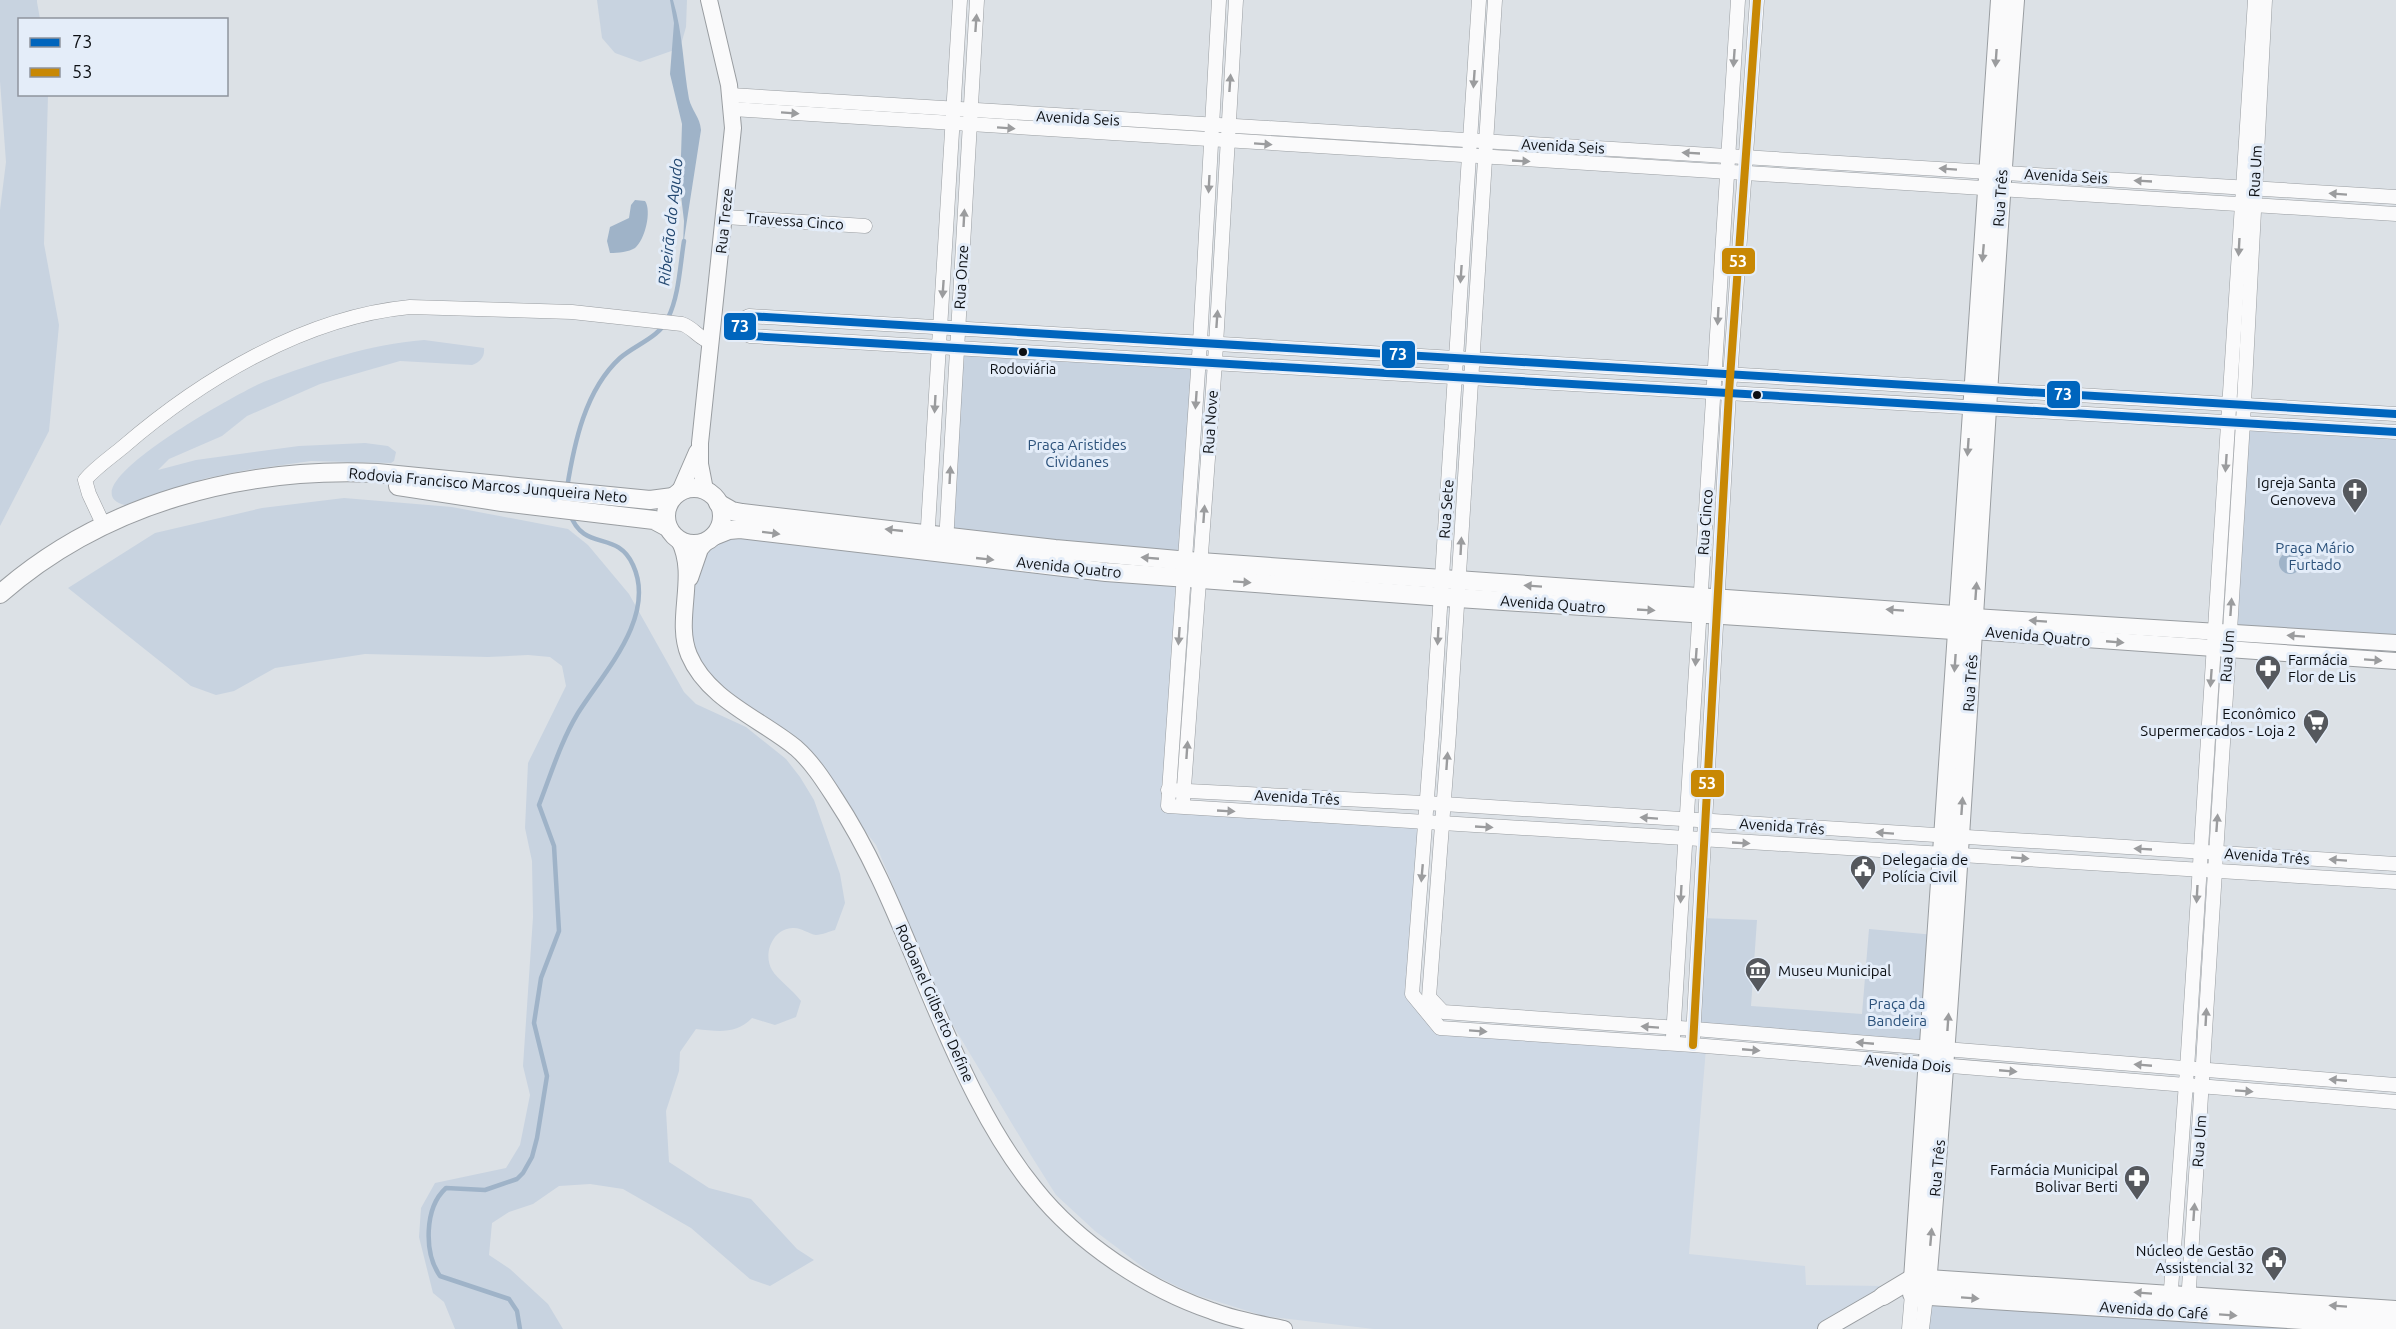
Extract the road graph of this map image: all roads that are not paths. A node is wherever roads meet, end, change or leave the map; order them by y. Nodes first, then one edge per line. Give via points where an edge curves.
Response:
1 (709, 0) edge
2 (960, 0) edge
3 (977, 0) edge
4 (1219, 0) edge
5 (1236, 0) edge
6 (1479, 0) edge
7 (1495, 0) edge
8 (1738, 0) edge
9 (1757, 0) edge
10 (2000, 0) edge
11 (2015, 0) edge
12 (2255, 0) edge
13 (2265, 0) edge
14 (1218, 20) junction
15 (1234, 22) junction
16 (1476, 50) junction
17 (1492, 52) junction
18 (731, 102) junction
19 (953, 118) junction
20 (969, 119) junction
21 (1099, 119) junction
22 (1212, 126) junction
23 (1228, 126) junction
24 (1319, 132) junction
25 (1098, 134) junction
26 (1387, 136) junction
27 (1211, 141) junction
28 (1470, 141) junction
29 (1485, 141) junction
30 (1228, 142) junction
31 (1318, 148) junction
32 (1614, 149) junction
33 (1386, 152) junction
34 (1728, 155) junction
35 (1746, 157) junction
36 (1469, 158) junction
37 (1484, 158) junction
38 (1612, 166) junction
39 (1727, 172) junction
40 (1744, 173) junction
41 (1995, 181) junction
42 (2248, 187) junction
43 (2396, 197) edge
44 (2247, 206) junction
45 (2396, 214) edge
46 (725, 217) junction
47 (865, 226) dead end
48 (1463, 248) junction
49 (1478, 249) junction
50 (1720, 288) junction
51 (1737, 289) junction
52 (940, 326) junction
53 (958, 327) junction
54 (711, 342) junction
55 (1200, 342) junction
56 (1216, 344) junction
57 (939, 345) junction
58 (957, 346) junction
59 (1364, 353) junction
60 (1456, 359) junction
61 (1471, 359) junction
62 (1198, 362) junction
63 (1215, 363) junction
64 (1362, 371) junction
65 (1715, 373) junction
66 (1731, 375) junction
67 (1454, 376) junction
68 (1470, 377) junction
69 (1713, 391) junction
70 (1729, 392) junction
71 (1980, 398) junction
72 (2237, 404) junction
73 (2396, 414) edge
74 (2236, 422) junction
75 (2396, 432) edge
76 (700, 443) junction
77 (1449, 449) junction
78 (1466, 450) junction
79 (1709, 463) junction
80 (1725, 465) junction
81 (677, 494) junction
82 (712, 496) junction
83 (548, 498) junction
84 (1445, 511) junction
85 (1462, 511) junction
86 (1705, 520) junction
87 (1722, 522) junction
88 (104, 526) junction
89 (834, 532) junction
90 (927, 533) junction
91 (673, 534) junction
92 (862, 535) junction
93 (947, 536) junction
94 (710, 539) junction
95 (926, 552) junction
96 (946, 555) junction
97 (1192, 570) junction
98 (687, 587) junction
99 (1449, 589) junction
100 (0, 594) edge
101 (1708, 606) junction
102 (1966, 623) junction
103 (2221, 631) junction
104 (2396, 643) edge
105 (2220, 650) junction
106 (2396, 661) edge
107 (1432, 733) junction
108 (1449, 733) junction
109 (1168, 790) junction
110 (1184, 791) junction
111 (1427, 803) junction
112 (1443, 804) junction
113 (1168, 806) joint
114 (1183, 809) junction
115 (1686, 821) junction
116 (1704, 821) junction
117 (1425, 823) junction
118 (1442, 824) junction
119 (1684, 839) junction
120 (1703, 841) junction
121 (1951, 846) junction
122 (2199, 852) junction
123 (2215, 852) junction
124 (2396, 864) edge
125 (2198, 870) junction
126 (2214, 871) junction
127 (2396, 882) edge
128 (1420, 895) junction
129 (1437, 896) junction
130 (1416, 949) junction
131 (1432, 951) junction
132 (1432, 1009) junction
133 (1673, 1029) junction
134 (1694, 1029) junction
135 (1672, 1043) junction
136 (1693, 1045) junction
137 (1938, 1057) junction
138 (2187, 1069) junction
139 (2204, 1069) junction
140 (2396, 1085) edge
141 (2186, 1087) junction
142 (2203, 1088) junction
143 (2396, 1102) edge
144 (1920, 1287) junction
145 (1883, 1296) joint
146 (2179, 1303) junction
147 (2396, 1310) edge
148 (2396, 1326) edge
149 (1284, 1329) edge
150 (1826, 1329) edge
151 (1909, 1329) edge
152 (1922, 1329) edge

1 - 18 street, Rua Treze
2 - 19 street, Rua Onze
20 -> 3 street, Rua Onze
4 - 14 street, Rua Nove
5 - 15 street, Rua Nove
6 - 16 street, Rua Sete
7 - 17 street, Rua Sete
8 -> 34 street, Rua Cinco
9 - 35 street, Rua Cinco
10 -> 41 main road, Rua Três
11 - 41 main road, Rua Três
12 - 42 street, Rua Um
13 - 42 street, Rua Um
14 - 15 street
14 - 22 street, Rua Nove
23 -> 15 street, Rua Nove
16 - 17 street
16 -> 28 street, Rua Sete
17 - 29 street, Rua Sete
18 - 19 street, Avenida Seis
18 - 46 street, Rua Treze via 732,142
19 - 20 street, Avenida Seis
19 -> 52 street, Rua Onze
20 - 21 street, Avenida Seis
20 -> 25 street, Avenida Seis
53 -> 20 street, Rua Onze
21 - 22 street, Avenida Seis
21 - 25 street
22 - 23 street, Avenida Seis
22 - 27 street, Rua Nove
23 - 24 street, Avenida Seis
23 - 30 street, Rua Nove
24 - 26 street, Avenida Seis
24 - 31 street
25 - 27 street, Avenida Seis
26 - 28 street, Avenida Seis
26 - 33 street
27 - 30 street, Avenida Seis
27 -> 55 street, Rua Nove
28 - 29 street, Avenida Seis
28 - 36 street, Rua Sete
29 - 32 street, Avenida Seis
29 - 37 street, Rua Sete
30 -> 31 street, Avenida Seis
56 -> 30 street, Rua Nove
31 - 33 street, Avenida Seis
34 -> 32 street, Avenida Seis
32 - 38 street
33 - 36 street, Avenida Seis
34 - 35 street, Avenida Seis
34 - 39 street, Rua Cinco
35 - 40 street, Rua Cinco
41 -> 35 street, Avenida Seis
36 - 37 street, Avenida Seis
36 - 48 street, Rua Sete
37 -> 38 street, Avenida Seis
37 - 49 street, Rua Sete
38 - 39 street, Avenida Seis
39 - 40 street, Avenida Seis
39 - 50 street, Rua Cinco
40 - 41 street, Avenida Seis
40 - 51 street, Rua Cinco
42 -> 41 street, Avenida Seis
41 - 44 street, Avenida Seis
41 - 71 main road, Rua Três
43 -> 42 street, Avenida Seis
42 - 44 street, Rua Um
44 - 45 street, Avenida Seis
44 - 72 street, Rua Um
46 - 47 street, Travessa Cinco
46 - 54 street, Rua Treze
48 - 49 street
48 -> 60 street, Rua Sete
49 - 61 street, Rua Sete
50 - 51 street
50 -> 65 street, Rua Cinco
51 - 66 street, Rua Cinco
52 - 53 street
52 - 57 street, Rua Onze
52 - 57 street via 749,316 739,326 739,331 750,336
53 - 55 street
53 - 58 street, Rua Onze
54 - 76 street, Rua Treze
54 - 88 street via 682,324 572,312 410,307 348,319 242,363 188,396 139,433 86,478 85,486
55 - 56 street
55 - 62 street, Rua Nove
56 - 59 street
56 - 63 street, Rua Nove
57 - 58 street
57 -> 90 street, Rua Onze
58 - 62 street
93 -> 58 street, Rua Onze
59 - 60 street
59 - 64 street
60 - 61 street
60 - 67 street, Rua Sete
61 - 65 street
61 - 68 street, Rua Sete
62 - 63 street
62 -> 97 street, Rua Nove
63 - 64 street
97 -> 63 street, Rua Nove
64 - 67 street
65 - 66 street
65 - 69 street, Rua Cinco
66 - 70 street, Rua Cinco
66 - 71 street
67 - 68 street
67 - 77 street, Rua Sete
68 - 69 street
68 - 78 street, Rua Sete
69 - 70 street
69 - 79 street, Rua Cinco
70 - 71 street
70 - 80 street, Rua Cinco
71 - 72 street
71 - 74 street
71 - 102 main road, Rua Três
72 - 73 street
72 - 74 street, Rua Um
74 - 75 street
74 - 103 street, Rua Um
76 - 81 street, Rua Treze
76 - 82 street, Rua Treze via 700,464
77 - 78 street
77 - 84 street, Rua Sete
78 - 85 street, Rua Sete
79 - 80 street
79 - 86 street, Rua Cinco
80 - 87 street, Rua Cinco
81 - 82 main road via 688,488
81 - 83 main road, Rodovia Francisco Marcos Junqueira Neto via 658,501
81 - 91 main road via 665,513
82 - 89 main road, Avenida Quatro via 732,511
82 - 94 main road via 722,518
83 - 88 main road, Rodovia Francisco Marcos Junqueira Neto via 303,474 219,484 146,507
83 - 91 main road, Rodovia Francisco Marcos Junqueira Neto via 654,520
84 - 85 street
84 - 99 street, Rua Sete
99 -> 85 street, Rua Sete
86 - 87 street
86 - 101 street, Rua Cinco
87 - 101 street, Rua Cinco
88 - 100 main road, Rodovia Francisco Marcos Junqueira Neto via 42,561
89 - 92 main road, Avenida Quatro
94 -> 89 main road, Avenida Quatro via 729,530
90 -> 92 main road, Avenida Quatro
90 - 93 main road, Avenida Quatro
90 - 95 street, Rua Onze
91 - 94 main road via 689,544
91 - 98 street, Rodoanel Gilberto Define via 685,560
92 - 95 main road, Avenida Quatro
93 - 96 street, Rua Onze
97 -> 93 main road, Avenida Quatro
94 - 98 street, Rodoanel Gilberto Define via 700,549
95 - 96 main road, Avenida Quatro
96 -> 97 main road, Avenida Quatro
97 - 99 main road, Avenida Quatro
97 -> 109 street, Rua Nove
110 -> 97 street, Rua Nove
98 - 149 street, Rodoanel Gilberto Define via 685,641 696,667 723,697 798,750 836,799 870,856 977,1095 1007,1150 1036,1190 1104,1253 1138,1277 1214,1312
99 - 101 main road, Avenida Quatro
99 -> 107 street, Rua Sete
99 - 108 street, Rua Sete
101 - 102 main road, Avenida Quatro
101 -> 115 street, Rua Cinco
101 - 116 street, Rua Cinco
103 -> 102 street, Avenida Quatro
102 -> 105 street, Avenida Quatro
102 - 121 main road, Rua Três
104 -> 103 street, Avenida Quatro
103 - 105 street, Rua Um
105 -> 106 street, Avenida Quatro
105 -> 122 street, Rua Um
123 -> 105 street, Rua Um
107 - 108 street
107 - 111 street, Rua Sete
112 -> 108 street, Rua Sete
109 - 110 street, Avenida Três
109 - 113 street, Rua Nove
110 - 111 street, Avenida Três
110 - 114 street, Rua Nove
111 - 112 street, Avenida Três
111 - 117 street, Rua Sete
115 -> 112 street, Avenida Três
112 - 118 street, Rua Sete
113 - 114 street, Avenida Três
114 -> 117 street, Avenida Três
115 - 116 street, Avenida Três
115 - 119 street, Rua Cinco
116 - 120 street, Rua Cinco
121 -> 116 street, Avenida Três
117 - 118 street, Avenida Três
117 -> 128 street, Rua Sete
118 -> 119 street, Avenida Três
118 - 129 street, Rua Sete
119 - 120 street, Avenida Três
119 -> 133 street, Rua Cinco
120 -> 121 street, Avenida Três
120 - 134 street, Rua Cinco
122 -> 121 street, Avenida Três
121 -> 125 street, Avenida Três
121 - 137 main road, Rua Três
122 - 123 street, Avenida Três
122 - 125 street, Rua Um
124 -> 123 street, Avenida Três
123 - 126 street, Rua Um
125 - 126 street, Avenida Três
125 -> 138 street, Rua Um
126 - 127 street, Avenida Três
139 -> 126 street, Rua Um
128 - 129 street
128 - 130 street, Rua Sete
129 - 131 street, Rua Sete
130 - 131 street
130 - 132 street, Rua Sete via 1412,994
131 - 132 street, Rua Sete
133 -> 132 street, Avenida Dois
132 -> 135 street, Avenida Dois via 1440,1028
133 - 134 street, Avenida Dois
133 - 135 street, Rua Cinco
134 - 136 street, Rua Cinco
137 -> 134 street, Avenida Dois
135 - 136 street, Avenida Dois
136 -> 137 street, Avenida Dois
138 -> 137 street, Avenida Dois
137 -> 141 street, Avenida Dois
137 - 144 main road, Rua Três
138 - 139 street, Avenida Dois
138 - 141 street, Rua Um
140 -> 139 street, Avenida Dois
139 - 142 street, Rua Um
141 - 142 street, Avenida Dois
141 - 146 street, Rua Um
142 -> 143 street, Avenida Dois
146 -> 142 street, Rua Um
144 - 145 main road
144 - 146 main road, Avenida do Café
144 - 151 street, Rua Três
144 - 152 street, Rua Três
145 - 150 street
147 -> 146 main road, Avenida do Café
146 -> 148 main road, Avenida do Café

